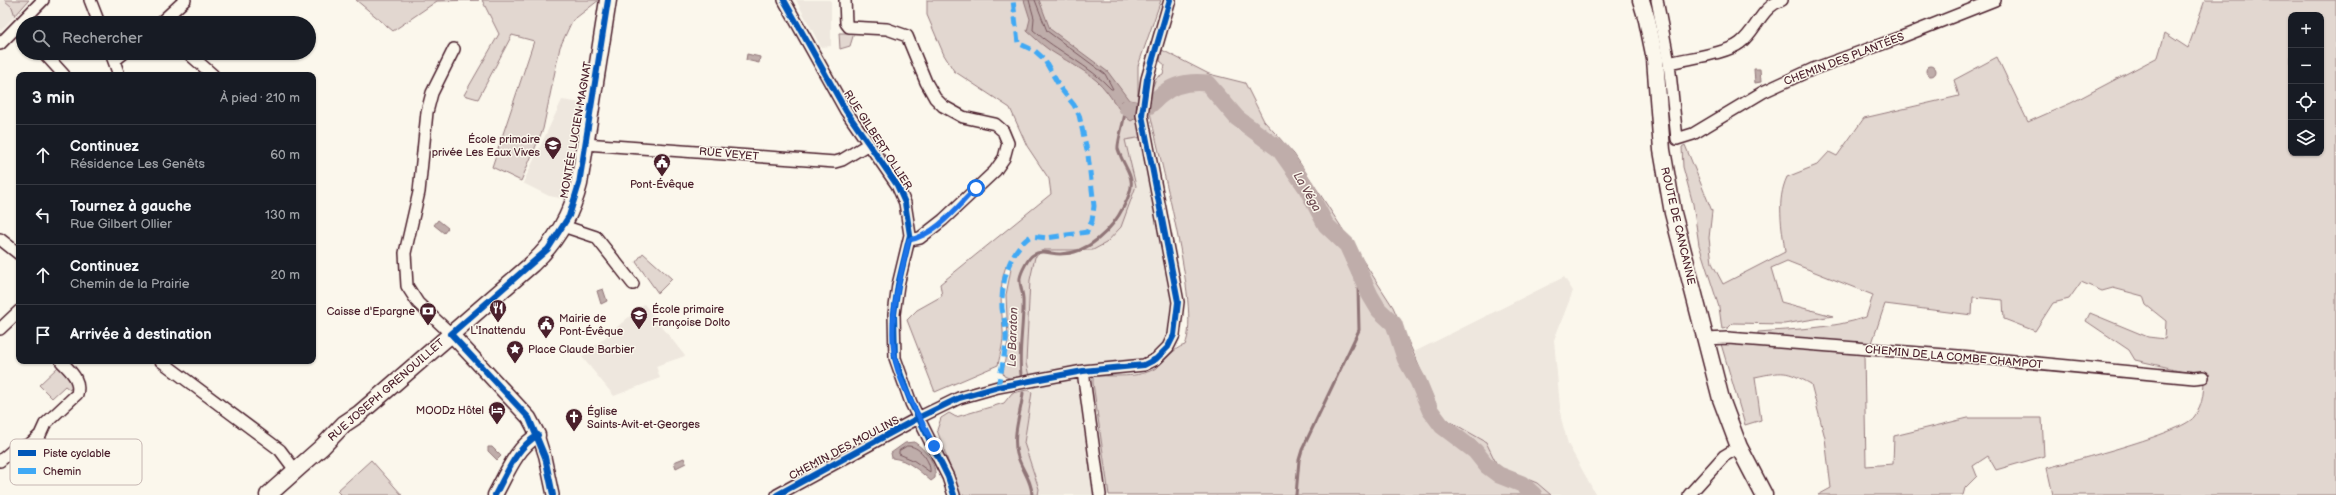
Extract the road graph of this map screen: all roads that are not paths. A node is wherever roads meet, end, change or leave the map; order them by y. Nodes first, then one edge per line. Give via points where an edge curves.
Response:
1 (43, 0) edge
2 (90, 0) edge
3 (185, 0) edge
4 (608, 0) edge
5 (784, 0) edge
6 (845, 0) edge
7 (1170, 0) edge
8 (1640, 0) edge
9 (1657, 0) edge
10 (1782, 0) edge
11 (1995, 0) edge
12 (30, 16) edge
13 (96, 16) edge
14 (168, 16) edge
15 (16, 32) edge
16 (0, 44) edge
17 (454, 49) dead end
18 (50, 60) edge
19 (113, 60) edge
20 (196, 60) edge
21 (1669, 62) junction
22 (61, 72) edge
23 (118, 72) edge
24 (210, 72) edge
25 (585, 144) junction
26 (868, 145) junction
27 (563, 226) junction
28 (0, 239) edge
29 (909, 240) junction
30 (16, 252) edge
31 (633, 284) dead end
32 (16, 314) edge
33 (0, 329) edge
34 (451, 334) junction
35 (1705, 339) junction
36 (64, 364) edge
37 (165, 364) edge
38 (1083, 371) junction
39 (2203, 377) dead end
40 (920, 417) junction
41 (538, 435) junction
42 (36, 439) edge
43 (1739, 447) junction
44 (10, 453) edge
45 (0, 461) edge
46 (295, 470) junction
47 (268, 495) edge
48 (495, 495) edge
49 (553, 495) edge
50 (777, 495) edge
51 (954, 495) edge
52 (1100, 495) edge
53 (1689, 495) edge
54 (1764, 495) edge

1 - 12 street
2 - 13 street
3 - 14 street
4 - 25 main road, MONTÉE LUCIEN MAGNAT
5 - 26 street, RUE GILBERT OLLIER via 804,39
6 - 29 street via 846,23 849,26 887,29 907,36 926,82 943,106 963,117 995,124 1008,138 1008,148 995,171 944,220 920,238
7 - 38 street, CHEMIN DES MOULINS via 1147,79 1142,115 1178,302 1174,335 1168,347 1156,359 1144,365
8 - 35 main road, ROUTE DE CANCANNE via 1655,59 1666,180
9 - 21 street
10 - 21 street via 1770,6 1738,45 1723,52
11 - 21 street, CHEMIN DES PLANTÉES via 1813,69 1763,92 1693,134 1677,139
15 - 16 street
17 - 34 street via 432,93 427,112 419,192 405,253 406,286 418,303
18 - 22 street
19 - 23 street
20 - 24 street
25 - 26 street, RUE VEYET via 835,162
25 - 27 main road, MONTÉE LUCIEN MAGNAT via 576,197
26 - 29 street, RUE GILBERT OLLIER via 902,194 910,224
27 - 31 street via 596,237
27 - 34 main road, MONTÉE LUCIEN MAGNAT via 548,249
28 - 30 street
29 - 40 street, RUE GILBERT OLLIER via 898,285 893,338 898,371
32 - 33 street
34 - 41 street via 529,418
34 - 46 main road, RUE JOSEPH GRENOUILLET via 359,414 344,424
35 - 39 street, CHEMIN DE LA COMBE CHAMPOT via 1728,338
35 - 43 main road, ROUTE DE CANCANNE via 1721,399
36 - 42 street via 76,378 77,394 45,424
37 - 46 street via 280,450
38 - 40 street, CHEMIN DES MOULINS via 974,393
38 - 52 street
40 - 50 street, CHEMIN DES MOULINS
40 - 51 street, RUE GILBERT OLLIER
41 - 48 street via 528,440 516,456
41 - 49 street
43 - 53 street via 1724,456
43 - 54 main road, ROUTE DE CANCANNE
44 - 45 street
46 - 47 main road, RUE JOSEPH GRENOUILLET

